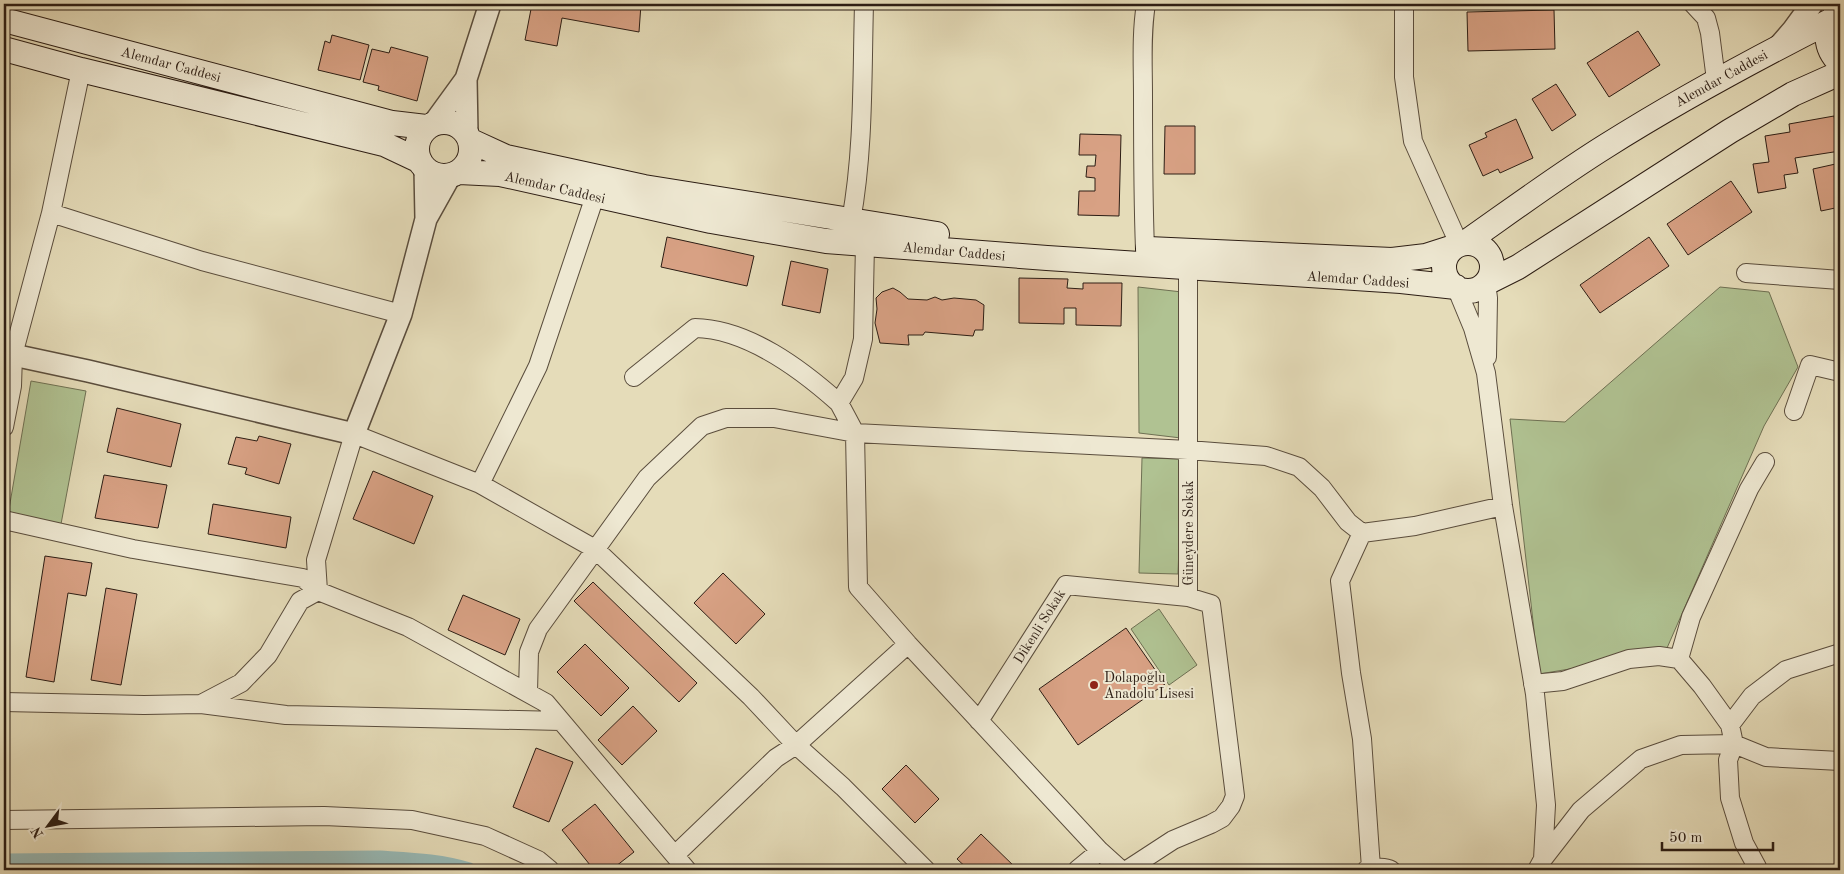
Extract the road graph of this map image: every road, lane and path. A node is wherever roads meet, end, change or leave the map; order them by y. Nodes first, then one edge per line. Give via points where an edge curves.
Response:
1 (490, 4) edge
2 (864, 4) edge
3 (1146, 4) edge
4 (1404, 4) edge
5 (1693, 4) edge
6 (1812, 4) edge
7 (1836, 12) edge
8 (4, 20) edge
9 (1778, 47) junction
10 (4, 49) edge
11 (1840, 63) edge
12 (81, 70) junction
13 (1840, 73) edge
14 (466, 79) junction
15 (1716, 80) junction
16 (430, 125) junction
17 (469, 137) junction
18 (422, 164) junction
19 (454, 174) junction
20 (595, 196) junction
21 (51, 213) junction
22 (426, 219) junction
23 (851, 222) junction
24 (865, 244) junction
25 (1459, 245) junction
26 (1145, 249) junction
27 (1188, 268) junction
28 (1746, 273) dead end
29 (1840, 280) edge
30 (1486, 283) junction
31 (1456, 287) junction
32 (401, 314) junction
33 (8, 354) edge
34 (1840, 372) edge
35 (1486, 373) junction
36 (634, 377) dead end
37 (839, 403) junction
38 (1794, 411) dead end
39 (4, 427) edge
40 (855, 432) junction
41 (354, 434) junction
42 (1188, 450) junction
43 (1765, 462) dead end
44 (480, 484) junction
45 (1503, 506) junction
46 (4, 520) edge
47 (1362, 533) junction
48 (595, 549) junction
49 (318, 591) junction
50 (1188, 597) junction
51 (908, 644) junction
52 (1840, 653) edge
53 (1679, 659) junction
54 (1533, 684) junction
55 (528, 692) junction
56 (4, 702) edge
57 (201, 704) junction
58 (561, 721) junction
59 (979, 721) junction
60 (1730, 725) junction
61 (1734, 744) junction
62 (796, 745) junction
63 (1840, 761) edge
64 (4, 820) edge
65 (1100, 851) junction
66 (676, 855) junction
67 (1540, 864) edge
68 (1758, 867) dead end
69 (1368, 869) edge
70 (550, 870) edge
71 (688, 870) edge
72 (926, 870) edge
73 (1077, 870) edge
74 (1121, 870) edge
75 (1127, 870) edge
76 (1391, 870) edge

1 - 14 street
2 - 23 street via 860,140
3 - 26 street via 1143,68
4 - 25 street via 1404,77 1413,141
5 - 15 street via 1706,18
6 - 9 street
7 - 9 main road, Alemdar Caddesi
7 - 11 main road via 1827,39 1829,50
8 - 16 main road, Alemdar Caddesi via 392,123
9 - 15 main road, Alemdar Caddesi
10 - 12 main road, Alemdar Caddesi
12 - 18 main road, Alemdar Caddesi via 384,144
12 - 21 street
13 - 30 main road via 1793,94 1730,131 1542,252
14 - 16 street
14 - 17 street
15 - 25 main road, Alemdar Caddesi via 1604,147
16 - 17 main road via 452,122
16 - 18 main road via 417,143
17 - 19 main road via 470,159
17 - 23 main road, Alemdar Caddesi via 506,157 644,187
18 - 19 main road via 441,176
18 - 22 street
19 - 20 main road, Alemdar Caddesi via 500,174
19 - 22 street
20 - 24 main road, Alemdar Caddesi via 721,223 826,241
20 - 44 street via 538,366
21 - 32 street via 202,261
21 - 33 street
22 - 32 street
23 - 26 main road, Alemdar Caddesi via 921,233
24 - 27 main road, Alemdar Caddesi
24 - 37 street via 863,339 854,378
25 - 26 main road, Alemdar Caddesi via 1426,256 1392,260
25 - 30 main road via 1481,246 1487,252 1492,267
25 - 31 main road via 1445,260 1444,268 1446,276
27 - 31 main road, Alemdar Caddesi
27 - 42 street, Güneydere Sokak
28 - 29 street
30 - 31 main road via 1475,290
30 - 35 street
31 - 35 street
32 - 41 street
33 - 39 street via 12,386
33 - 41 street
34 - 38 street via 1810,365
35 - 45 street
36 - 37 street via 695,328 709,328 754,342 814,380
37 - 40 street
40 - 42 street
40 - 48 street via 774,418 726,418 702,426 647,478
40 - 51 street via 858,587
41 - 44 street
41 - 49 street via 316,560
42 - 47 street via 1266,456 1299,467 1322,488 1348,522
42 - 50 street, Güneydere Sokak
43 - 53 street via 1749,489 1691,617
44 - 48 street
45 - 47 street via 1415,526
45 - 54 street
46 - 49 street via 133,548 303,578
47 - 69 street via 1340,581 1362,739
48 - 55 street via 538,630 529,652
48 - 62 street via 751,697
49 - 55 street via 408,627
49 - 57 street via 300,601 268,655 241,683
50 - 59 street, Dikenli Sokak via 1066,585
50 - 75 street, Güneydere Sokak via 1212,604 1235,796 1222,818 1173,840
51 - 59 street
51 - 62 street
52 - 60 street via 1786,670 1752,696
53 - 54 street via 1660,656 1629,659 1563,681
53 - 60 street
54 - 67 street via 1546,805
55 - 58 street via 546,704
56 - 57 street
57 - 58 street via 286,715
58 - 66 street
59 - 65 street
60 - 61 street
61 - 63 street via 1766,756
61 - 67 street via 1681,745 1641,759 1581,810
61 - 68 street via 1728,760 1730,798 1744,843
62 - 66 street via 776,758
62 - 72 street
64 - 70 street via 324,816 412,820 485,836 538,860
65 - 73 street
65 - 74 street
66 - 71 street
69 - 76 street

